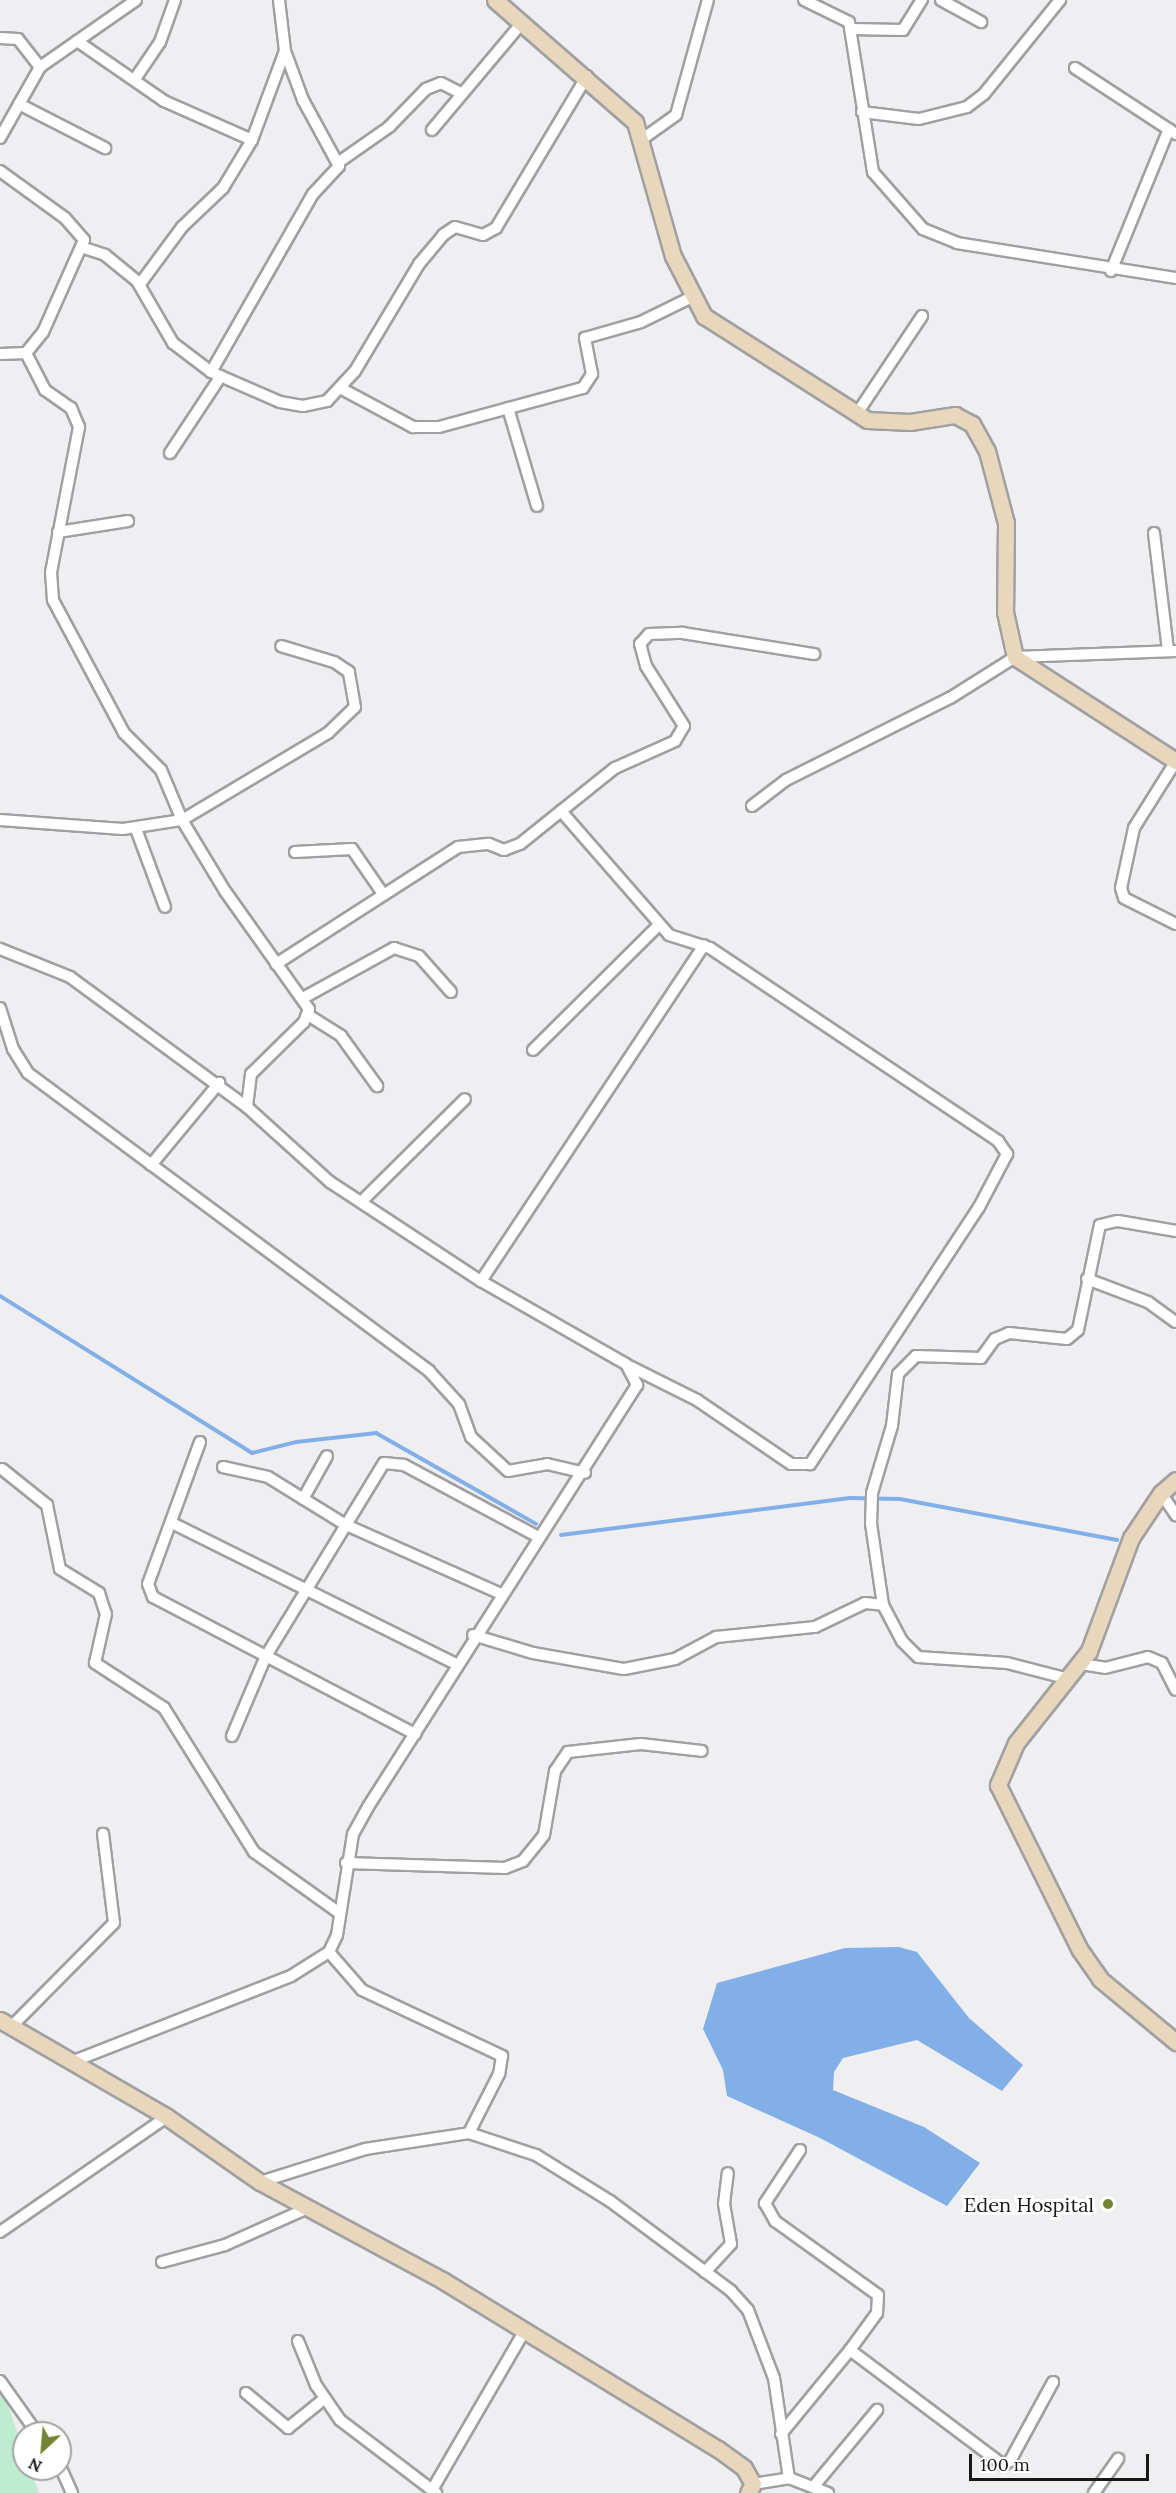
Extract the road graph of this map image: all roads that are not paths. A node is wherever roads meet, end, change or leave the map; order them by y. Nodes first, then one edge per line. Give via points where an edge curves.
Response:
1 (136, 0) edge
2 (175, 0) edge
3 (279, 0) edge
4 (495, 0) edge
5 (708, 0) edge
6 (804, 0) edge
7 (922, 0) edge
8 (940, 0) edge
9 (1060, 0) edge
10 (981, 22) dead end
11 (521, 24) junction
12 (851, 29) junction
13 (0, 38) edge
14 (77, 41) junction
15 (285, 51) junction
16 (40, 68) junction
17 (1075, 68) dead end
18 (587, 76) junction
19 (135, 79) junction
20 (461, 93) junction
21 (19, 104) junction
22 (862, 112) junction
23 (432, 130) dead end
24 (1172, 132) edge
25 (0, 138) edge
26 (252, 140) junction
27 (641, 140) junction
28 (105, 148) dead end
29 (339, 162) junction
30 (0, 171) edge
31 (84, 248) junction
32 (1112, 271) junction
33 (1176, 278) edge
34 (140, 284) junction
35 (690, 298) junction
36 (922, 316) dead end
37 (27, 353) junction
38 (0, 354) edge
39 (216, 374) junction
40 (342, 389) junction
41 (508, 408) junction
42 (856, 415) junction
43 (170, 453) dead end
44 (537, 506) dead end
45 (128, 521) dead end
46 (58, 532) junction
47 (1154, 533) dead end
48 (281, 646) dead end
49 (1172, 650) edge
50 (814, 654) dead end
51 (1015, 657) junction
52 (1176, 761) edge
53 (752, 806) dead end
54 (561, 812) junction
55 (0, 820) edge
56 (182, 820) junction
57 (136, 829) junction
58 (295, 852) dead end
59 (383, 894) junction
60 (165, 907) dead end
61 (1176, 924) edge
62 (659, 925) junction
63 (704, 945) junction
64 (0, 949) edge
65 (276, 964) junction
66 (451, 992) dead end
67 (303, 998) junction
68 (0, 1008) edge
69 (308, 1016) junction
70 (532, 1050) dead end
71 (219, 1083) junction
72 (377, 1086) dead end
73 (465, 1099) dead end
74 (247, 1107) junction
75 (152, 1165) junction
76 (361, 1203) junction
77 (1176, 1231) edge
78 (1087, 1279) junction
79 (481, 1281) junction
80 (1176, 1322) edge
81 (626, 1364) junction
82 (200, 1442) dead end
83 (327, 1456) dead end
84 (223, 1467) dead end
85 (2, 1469) dead end
86 (585, 1473) junction
87 (1176, 1480) edge
88 (1161, 1493) junction
89 (303, 1499) junction
90 (1176, 1515) edge
91 (172, 1523) junction
92 (344, 1524) junction
93 (538, 1537) junction
94 (306, 1588) junction
95 (501, 1594) junction
96 (883, 1605) junction
97 (473, 1635) junction
98 (266, 1656) junction
99 (456, 1664) junction
100 (1081, 1664) junction
101 (1069, 1679) junction
102 (1176, 1690) edge
103 (415, 1734) junction
104 (232, 1736) dead end
105 (702, 1750) dead end
106 (103, 1834) dead end
107 (346, 1863) junction
108 (338, 1912) junction
109 (329, 1953) junction
110 (5, 2024) edge
111 (1176, 2042) edge
112 (74, 2061) junction
113 (167, 2117) junction
114 (469, 2133) junction
115 (800, 2150) dead end
116 (728, 2173) dead end
117 (260, 2182) junction
118 (306, 2209) junction
119 (0, 2232) edge
120 (162, 2262) dead end
121 (705, 2272) junction
122 (525, 2330) junction
123 (298, 2341) dead end
124 (850, 2350) junction
125 (0, 2380) edge
126 (1053, 2382) dead end
127 (246, 2392) dead end
128 (324, 2399) junction
129 (877, 2410) dead end
130 (29, 2421) edge
131 (781, 2434) junction
132 (1118, 2459) dead end
133 (789, 2478) junction
134 (814, 2486) junction
135 (751, 2488) edge
136 (434, 2492) edge
137 (828, 2493) edge
138 (1094, 2493) edge

1 - 14 street
2 - 19 street via 160,42
3 - 15 street
4 - 11 street
5 - 27 street via 676,115
6 - 12 street via 842,16
7 - 12 street via 903,30
8 - 10 street
9 - 22 street via 984,94 967,107 919,119
11 - 18 street
11 - 20 street
12 - 22 street
13 - 16 street via 18,39
14 - 16 street
14 - 19 street
15 - 26 street
15 - 29 street via 303,100
16 - 21 street
17 - 24 street
18 - 27 street via 627,111
18 - 40 street via 496,228 483,236 455,226 443,235 419,264
19 - 26 street via 164,101
20 - 23 street
20 - 29 street via 441,83 426,89 388,127
21 - 25 street
21 - 28 street
22 - 32 street via 873,172 923,229 957,243
24 - 32 street
26 - 34 street via 218,194 182,227
27 - 35 street via 673,256
29 - 39 street via 313,194
30 - 31 street via 77,229
31 - 34 street via 105,255
31 - 37 street via 56,293 43,332
32 - 33 street
34 - 39 street via 173,343
35 - 41 street via 641,322 585,338 591,374 583,388
35 - 42 street via 718,326
36 - 42 street
37 - 38 street
37 - 46 street via 45,390 71,408 79,427
39 - 40 street via 262,396 303,406 327,401
39 - 43 street
40 - 41 street via 424,429
41 - 44 street
42 - 51 street via 881,423 955,415 980,435 1006,523 1005,612
45 - 46 street
46 - 56 street via 53,600 124,733 161,770
47 - 49 street
48 - 56 street via 334,662 349,672 357,699 351,713
49 - 51 street
50 - 54 street via 683,633 649,634 642,639 642,654 682,718 681,734 635,755
51 - 52 street
51 - 53 street via 950,698 786,780
52 - 61 street via 1134,828 1121,888 1124,898
54 - 59 street via 509,849 468,842
54 - 62 street
55 - 57 street
56 - 57 street
56 - 65 street
57 - 60 street
58 - 59 street via 352,849
59 - 65 street
62 - 63 street via 677,939
62 - 70 street
63 - 79 street
63 - 81 street via 998,1141 1007,1160 810,1464 791,1464 697,1400
64 - 71 street via 70,977
65 - 67 street
66 - 67 street via 419,956 394,948
67 - 69 street
68 - 75 street via 19,1063
69 - 72 street via 341,1036
69 - 74 street via 251,1074
71 - 74 street
71 - 75 street
73 - 76 street
74 - 76 street via 291,1151
75 - 86 street via 429,1371 459,1404 471,1437 508,1471 547,1464
76 - 79 street
77 - 78 street via 1106,1222 1096,1234
78 - 80 street via 1148,1302
78 - 96 street via 1078,1330 1066,1339 1009,1333 995,1339 976,1360 925,1355 909,1360 898,1374 892,1426 871,1507
79 - 81 street
81 - 86 street via 637,1385
82 - 91 street
83 - 89 street
84 - 89 street via 268,1477
85 - 108 street via 47,1505 60,1569 99,1593 106,1614 95,1663 156,1700 254,1852
86 - 93 street
87 - 88 street
88 - 90 street
88 - 100 street via 1131,1538
89 - 92 street
91 - 94 street
91 - 98 street via 149,1592 161,1605
92 - 93 street via 376,1472 391,1461
92 - 94 street
92 - 95 street
93 - 95 street
94 - 98 street
94 - 99 street
95 - 97 street
96 - 97 street via 865,1603 815,1627 716,1637 675,1659 624,1670 533,1653
96 - 101 street via 918,1657 1007,1663
97 - 99 street
98 - 103 street
98 - 104 street
99 - 103 street
100 - 101 street
100 - 102 street via 1105,1668 1142,1657 1156,1659
101 - 111 street via 1007,1758 1000,1795 1080,1950 1100,1979
103 - 107 street via 353,1834
105 - 107 street via 641,1744 568,1752 555,1771 541,1842 523,1861 506,1868
106 - 110 street via 114,1923
107 - 108 street
108 - 109 street via 338,1935
109 - 112 street via 291,1976
109 - 114 street via 362,1990 502,2056 499,2074
110 - 112 street
112 - 113 street
113 - 117 street
113 - 119 street
114 - 117 street via 365,2149
114 - 121 street via 536,2155
115 - 124 street via 765,2203 775,2221 878,2295 877,2313
116 - 121 street via 724,2204 731,2244
117 - 118 street
118 - 120 street via 225,2245
118 - 122 street
121 - 131 street via 742,2304 762,2336 774,2378
122 - 135 street via 718,2449 744,2468
122 - 136 street
123 - 128 street
124 - 126 street via 1002,2466 1011,2461
124 - 131 street
125 - 130 street
127 - 128 street via 288,2428
128 - 136 street via 340,2421
129 - 134 street
131 - 133 street
132 - 138 street
133 - 134 street
133 - 135 street
134 - 137 street

